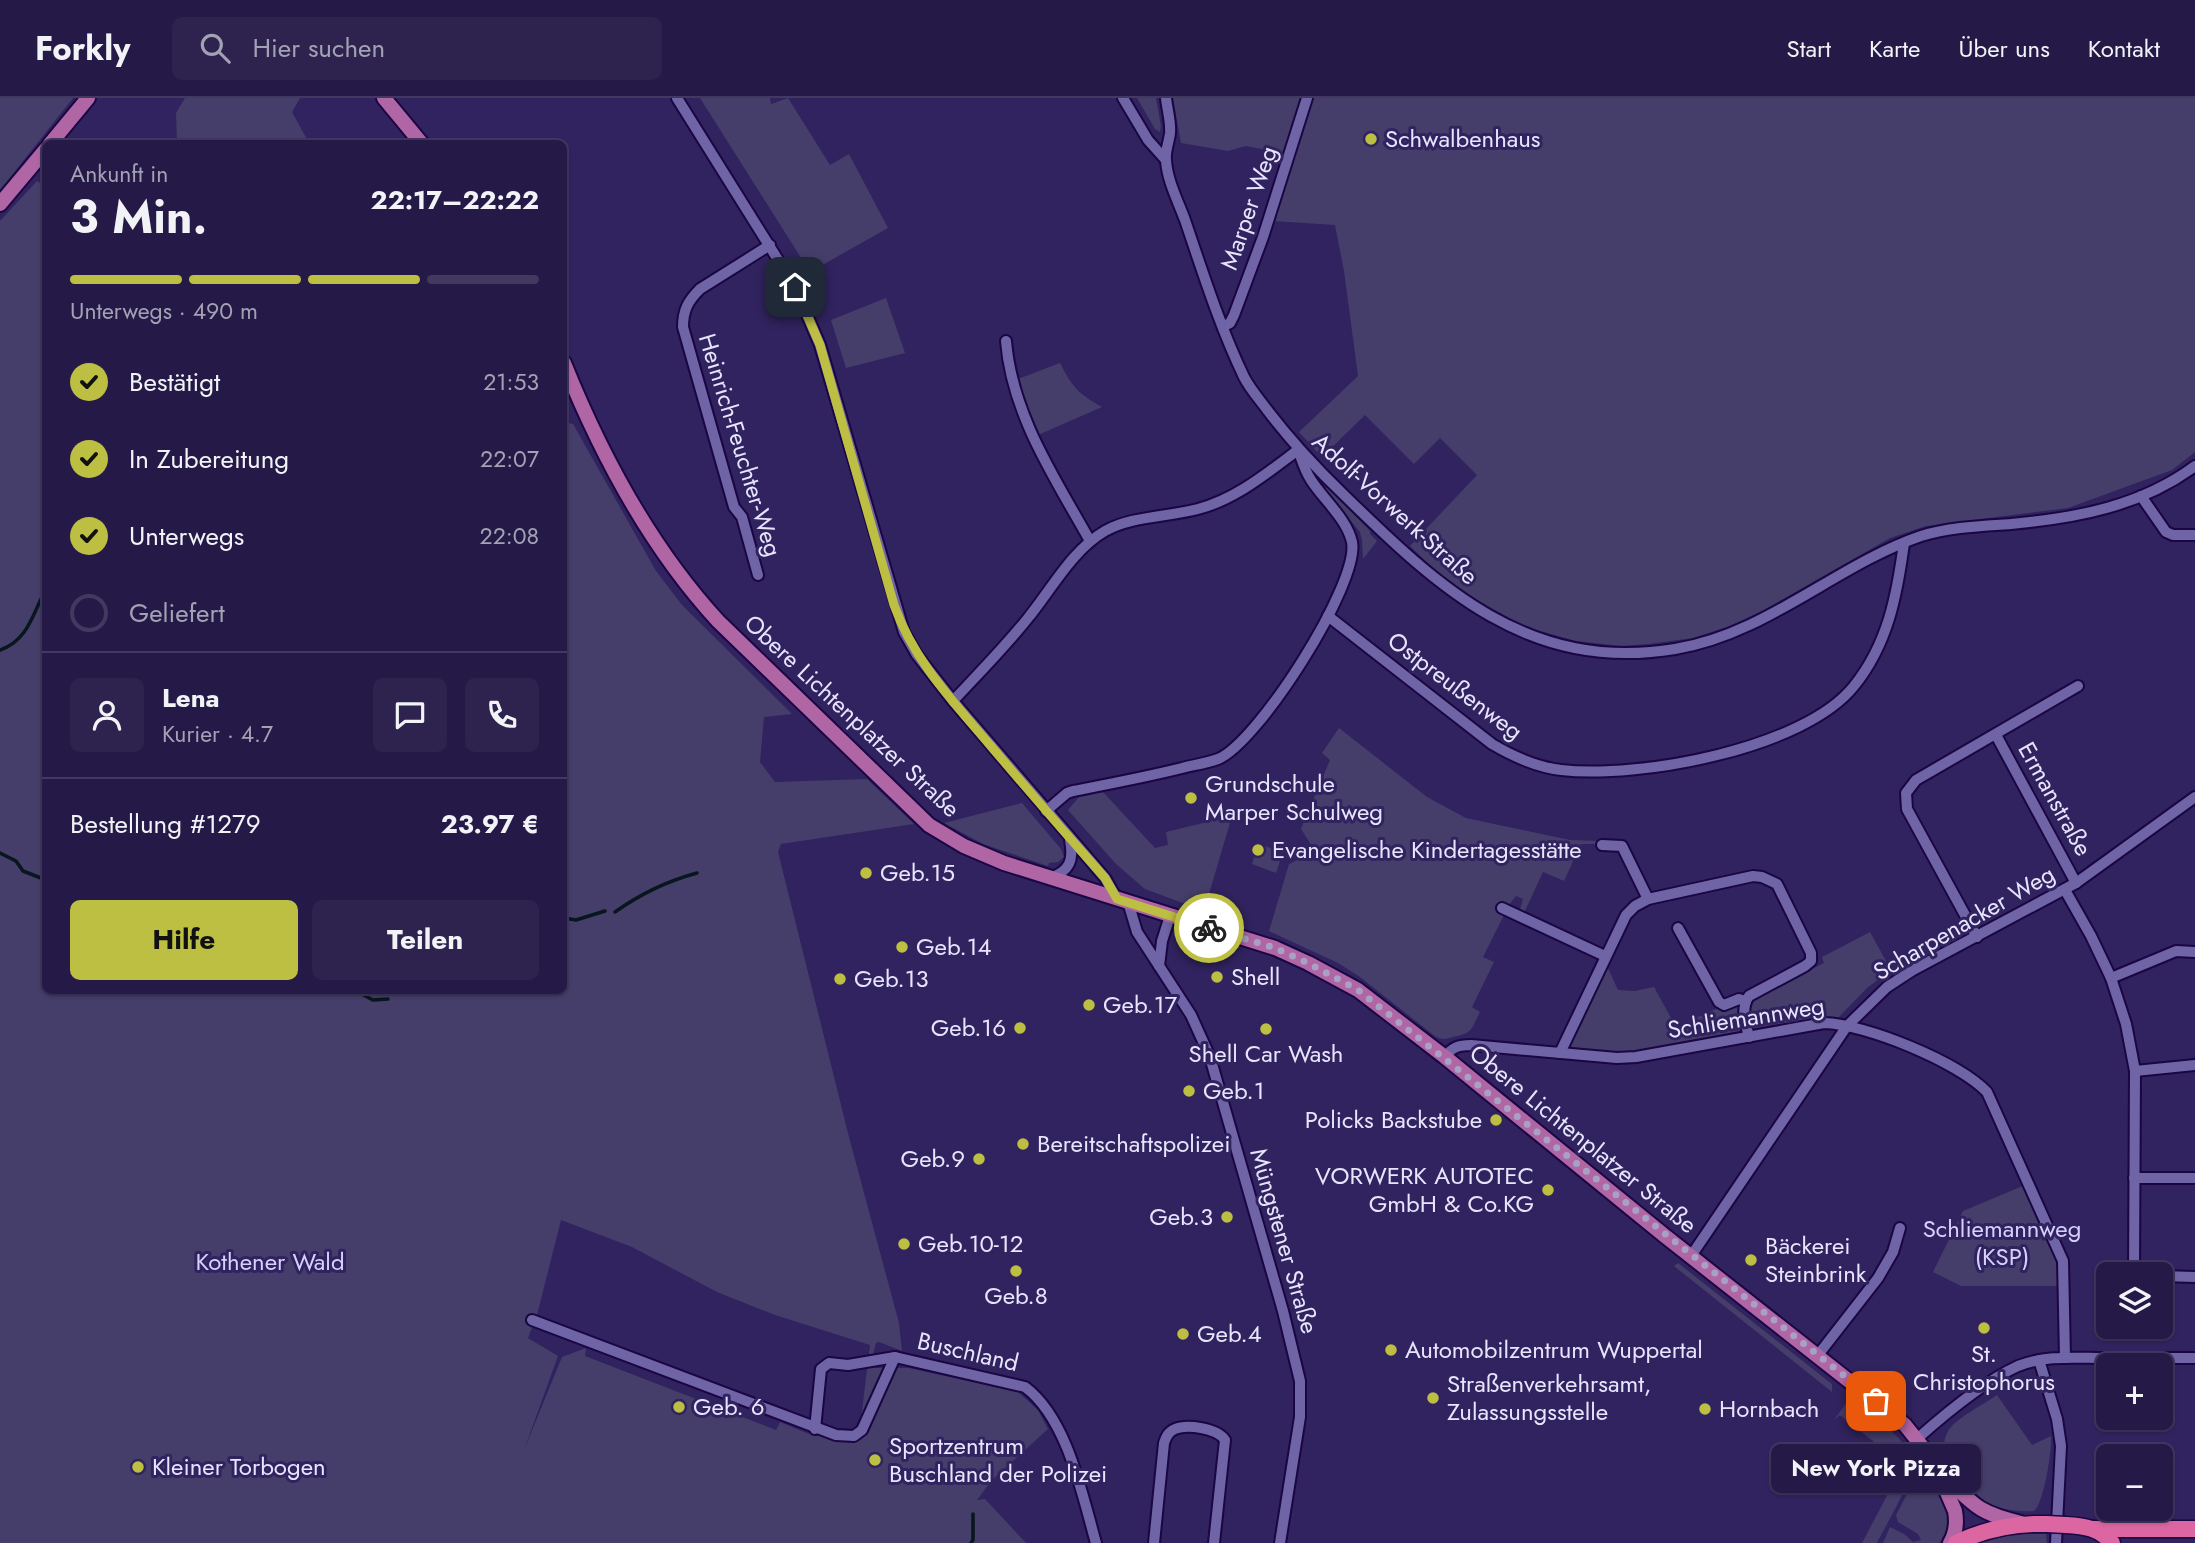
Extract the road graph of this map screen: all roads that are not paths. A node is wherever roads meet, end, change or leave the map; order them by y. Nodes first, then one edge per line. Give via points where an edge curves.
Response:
1 (81, 98) edge
2 (88, 98) edge
3 (384, 98) edge
4 (677, 98) edge
5 (1122, 98) edge
6 (1166, 98) edge
7 (1307, 98) edge
8 (72, 117) junction
9 (53, 140) edge
10 (419, 140) edge
11 (42, 154) edge
12 (1165, 159) junction
13 (0, 204) edge
14 (770, 245) junction
15 (1224, 326) junction
16 (1006, 341) dead end
17 (567, 370) edge
18 (1298, 450) junction
19 (2195, 466) edge
20 (2141, 496) junction
21 (2195, 535) edge
22 (1090, 541) junction
23 (1904, 543) junction
24 (758, 575) dead end
25 (1328, 616) junction
26 (2078, 686) dead end
27 (953, 701) junction
28 (1996, 735) junction
29 (2193, 802) edge
30 (1046, 811) junction
31 (1069, 837) junction
32 (1602, 845) dead end
33 (1050, 878) junction
34 (2076, 883) junction
35 (2065, 890) junction
36 (1648, 898) junction
37 (1122, 901) junction
38 (1518, 901) dead end
39 (1170, 916) junction
40 (1678, 928) dead end
41 (1977, 937) junction
42 (2195, 952) edge
43 (1605, 956) junction
44 (1159, 966) junction
45 (2111, 978) junction
46 (1745, 1001) junction
47 (1847, 1026) junction
48 (1749, 1037) junction
49 (1560, 1053) junction
50 (1445, 1057) junction
51 (2195, 1065) edge
52 (2135, 1071) junction
53 (2134, 1178) junction
54 (2195, 1178) edge
55 (1900, 1228) dead end
56 (1691, 1256) junction
57 (2134, 1262) edge
58 (2173, 1276) edge
59 (2195, 1277) edge
60 (533, 1320) dead end
61 (1818, 1355) junction
62 (895, 1357) junction
63 (2065, 1358) junction
64 (2195, 1358) edge
65 (2039, 1360) junction
66 (815, 1429) junction
67 (1917, 1438) junction
68 (1939, 1471) junction
69 (2022, 1524) junction
70 (2093, 1529) junction
71 (2195, 1529) edge
72 (1096, 1543) edge
73 (1154, 1543) edge
74 (1214, 1543) edge
75 (1280, 1543) edge
76 (1950, 1543) edge
77 (1956, 1543) edge
78 (2056, 1543) edge
79 (2112, 1543) edge

1 - 8 street
2 - 8 main road
3 - 10 main road
4 - 14 street, Müngstener Straße
5 - 12 street
6 - 12 street, Adolf-Vorwerk-Straße via 1170,130
7 - 15 street, Marper Weg via 1263,237 1234,315
8 - 9 main road
11 - 13 main road
12 - 15 street, Adolf-Vorwerk-Straße
14 - 24 street, Heinrich-Feuchter-Weg via 700,289 685,307 682,327
14 - 27 street, Müngstener Straße via 795,287 820,345 904,632
15 - 18 street, Adolf-Vorwerk-Straße via 1245,380
16 - 22 street via 1008,368 1027,423
17 - 33 main road, Obere Lichtenplatzer Straße via 587,416 667,560 718,621 931,826 964,846
18 - 22 street via 1223,500 1126,523
18 - 23 street, Adolf-Vorwerk-Straße via 1459,598 1501,623 1570,647 1654,652 1712,640 1760,622
18 - 25 street via 1309,478 1349,532 1352,544
19 - 20 street, Adolf-Vorwerk-Straße
20 - 21 street via 2166,532
20 - 23 street, Adolf-Vorwerk-Straße via 2103,511 1962,528
22 - 27 street
23 - 25 street, Ostpreußenweg via 1897,596 1878,648 1853,688 1832,709 1762,741 1658,766 1562,771 1514,757
25 - 30 street via 1260,722 1221,758 1073,791
26 - 28 street
27 - 30 street, Müngstener Straße
28 - 34 street, Ermanstraße
28 - 41 street via 1916,780 1905,801
29 - 34 street, Scharpenacker Weg
30 - 31 street, Müngstener Straße
31 - 33 street via 1069,867
31 - 37 street, Müngstener Straße
32 - 36 street via 1622,846
33 - 37 main road, Obere Lichtenplatzer Straße
34 - 35 street, Scharpenacker Weg
35 - 41 street, Scharpenacker Weg
35 - 45 street
36 - 43 street via 1626,915
36 - 46 street via 1745,876 1777,884 1811,961
37 - 39 main road, Obere Lichtenplatzer Straße
37 - 44 street, Müngstener Straße
38 - 43 street via 1508,910
39 - 44 street
39 - 50 main road, Obere Lichtenplatzer Straße via 1275,948 1308,963 1358,990
40 - 46 street via 1719,1002
41 - 47 street, Scharpenacker Weg via 1913,970
42 - 45 street via 2176,951
43 - 49 street
44 - 75 street, Müngstener Straße via 1191,1015 1210,1057 1300,1381 1300,1416
45 - 52 street
46 - 48 street
47 - 48 street, Schliemannweg via 1824,1023
47 - 56 street, Scharpenacker Weg
47 - 63 street, Schliemannweg via 1935,1057 1987,1093 2063,1261
48 - 49 street, Schliemannweg via 1636,1057
49 - 50 street, Schliemannweg via 1460,1045
50 - 56 main road, Obere Lichtenplatzer Straße
51 - 52 street
52 - 53 street
53 - 54 street
53 - 57 street
55 - 61 street via 1878,1278
56 - 61 main road, Obere Lichtenplatzer Straße
58 - 59 street
60 - 66 street, Buschland
61 - 67 main road, Obere Lichtenplatzer Straße
62 - 66 street, Buschland via 862,1430 848,1436
62 - 66 street, Buschland via 830,1363 821,1369
62 - 72 street, Buschland via 1025,1387 1038,1396 1068,1456
63 - 64 street
63 - 65 street
65 - 67 street via 2000,1377
65 - 78 street via 2061,1446
67 - 68 main road, Obere Lichtenplatzer Straße
68 - 69 main road via 1973,1505
68 - 76 main road via 1956,1519
69 - 70 highway, bridge
69 - 77 highway
70 - 71 highway
70 - 79 highway
73 - 74 street via 1164,1443 1178,1428 1211,1429 1225,1440

